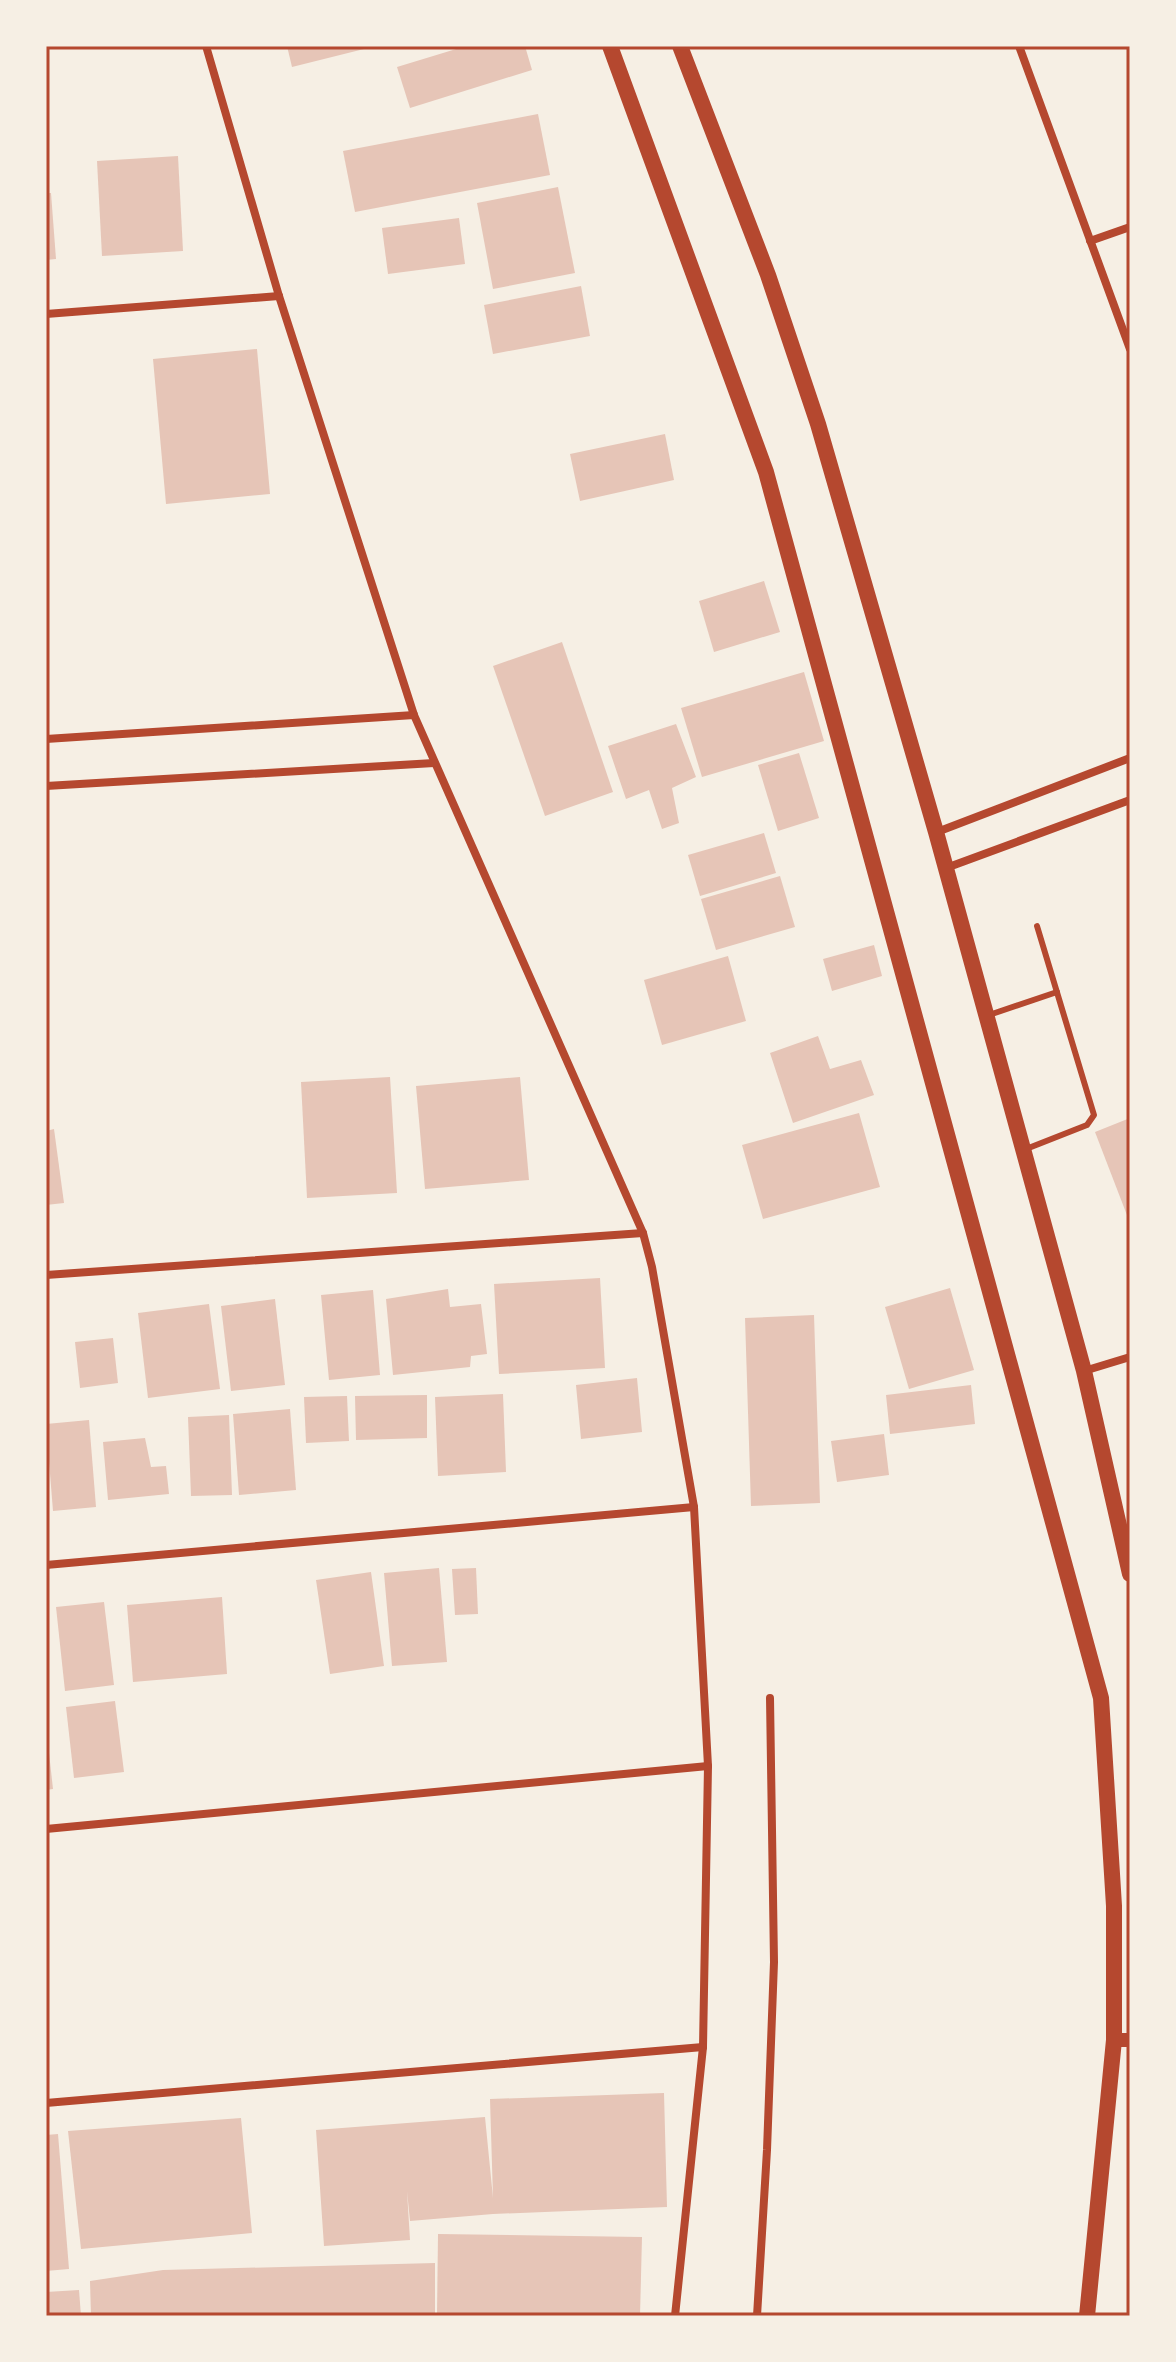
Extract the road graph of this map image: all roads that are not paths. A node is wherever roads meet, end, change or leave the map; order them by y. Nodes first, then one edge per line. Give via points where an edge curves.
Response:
1 (206, 46) edge
2 (610, 46) edge
3 (680, 46) edge
4 (1019, 46) edge
5 (1130, 227) edge
6 (1090, 241) junction
7 (279, 296) junction
8 (46, 314) edge
9 (1130, 349) edge
10 (414, 715) junction
11 (46, 739) edge
12 (1130, 758) edge
13 (434, 763) junction
14 (46, 786) edge
15 (1130, 800) edge
16 (936, 832) junction
17 (946, 868) junction
18 (1037, 926) dead end
19 (1057, 992) junction
20 (986, 1016) junction
21 (1022, 1150) junction
22 (643, 1233) junction
23 (46, 1275) edge
24 (1130, 1357) edge
25 (1084, 1371) junction
26 (694, 1507) junction
27 (46, 1565) edge
28 (1130, 1574) edge
29 (770, 1698) dead end
30 (708, 1766) junction
31 (46, 1829) edge
32 (1122, 2040) edge
33 (703, 2047) junction
34 (46, 2103) edge
35 (675, 2316) edge
36 (757, 2316) edge
37 (1087, 2316) edge

1 - 7 street
2 - 32 main road via 766,472 1101,1698
3 - 16 main road via 768,275 818,424
4 - 6 street
5 - 6 street
6 - 9 street
7 - 8 street
7 - 10 street
10 - 11 street
10 - 13 street
12 - 16 street
13 - 14 street
13 - 22 street
15 - 17 street
16 - 17 main road
17 - 20 main road
18 - 19 lane
19 - 20 lane
19 - 21 lane via 1094,1115 1087,1125
20 - 21 main road
21 - 25 main road
22 - 23 street
22 - 26 street
24 - 25 street
25 - 28 main road
26 - 27 street
26 - 30 street
29 - 36 street via 774,1962
30 - 31 street
30 - 33 street
32 - 37 main road
33 - 34 street
33 - 35 street

